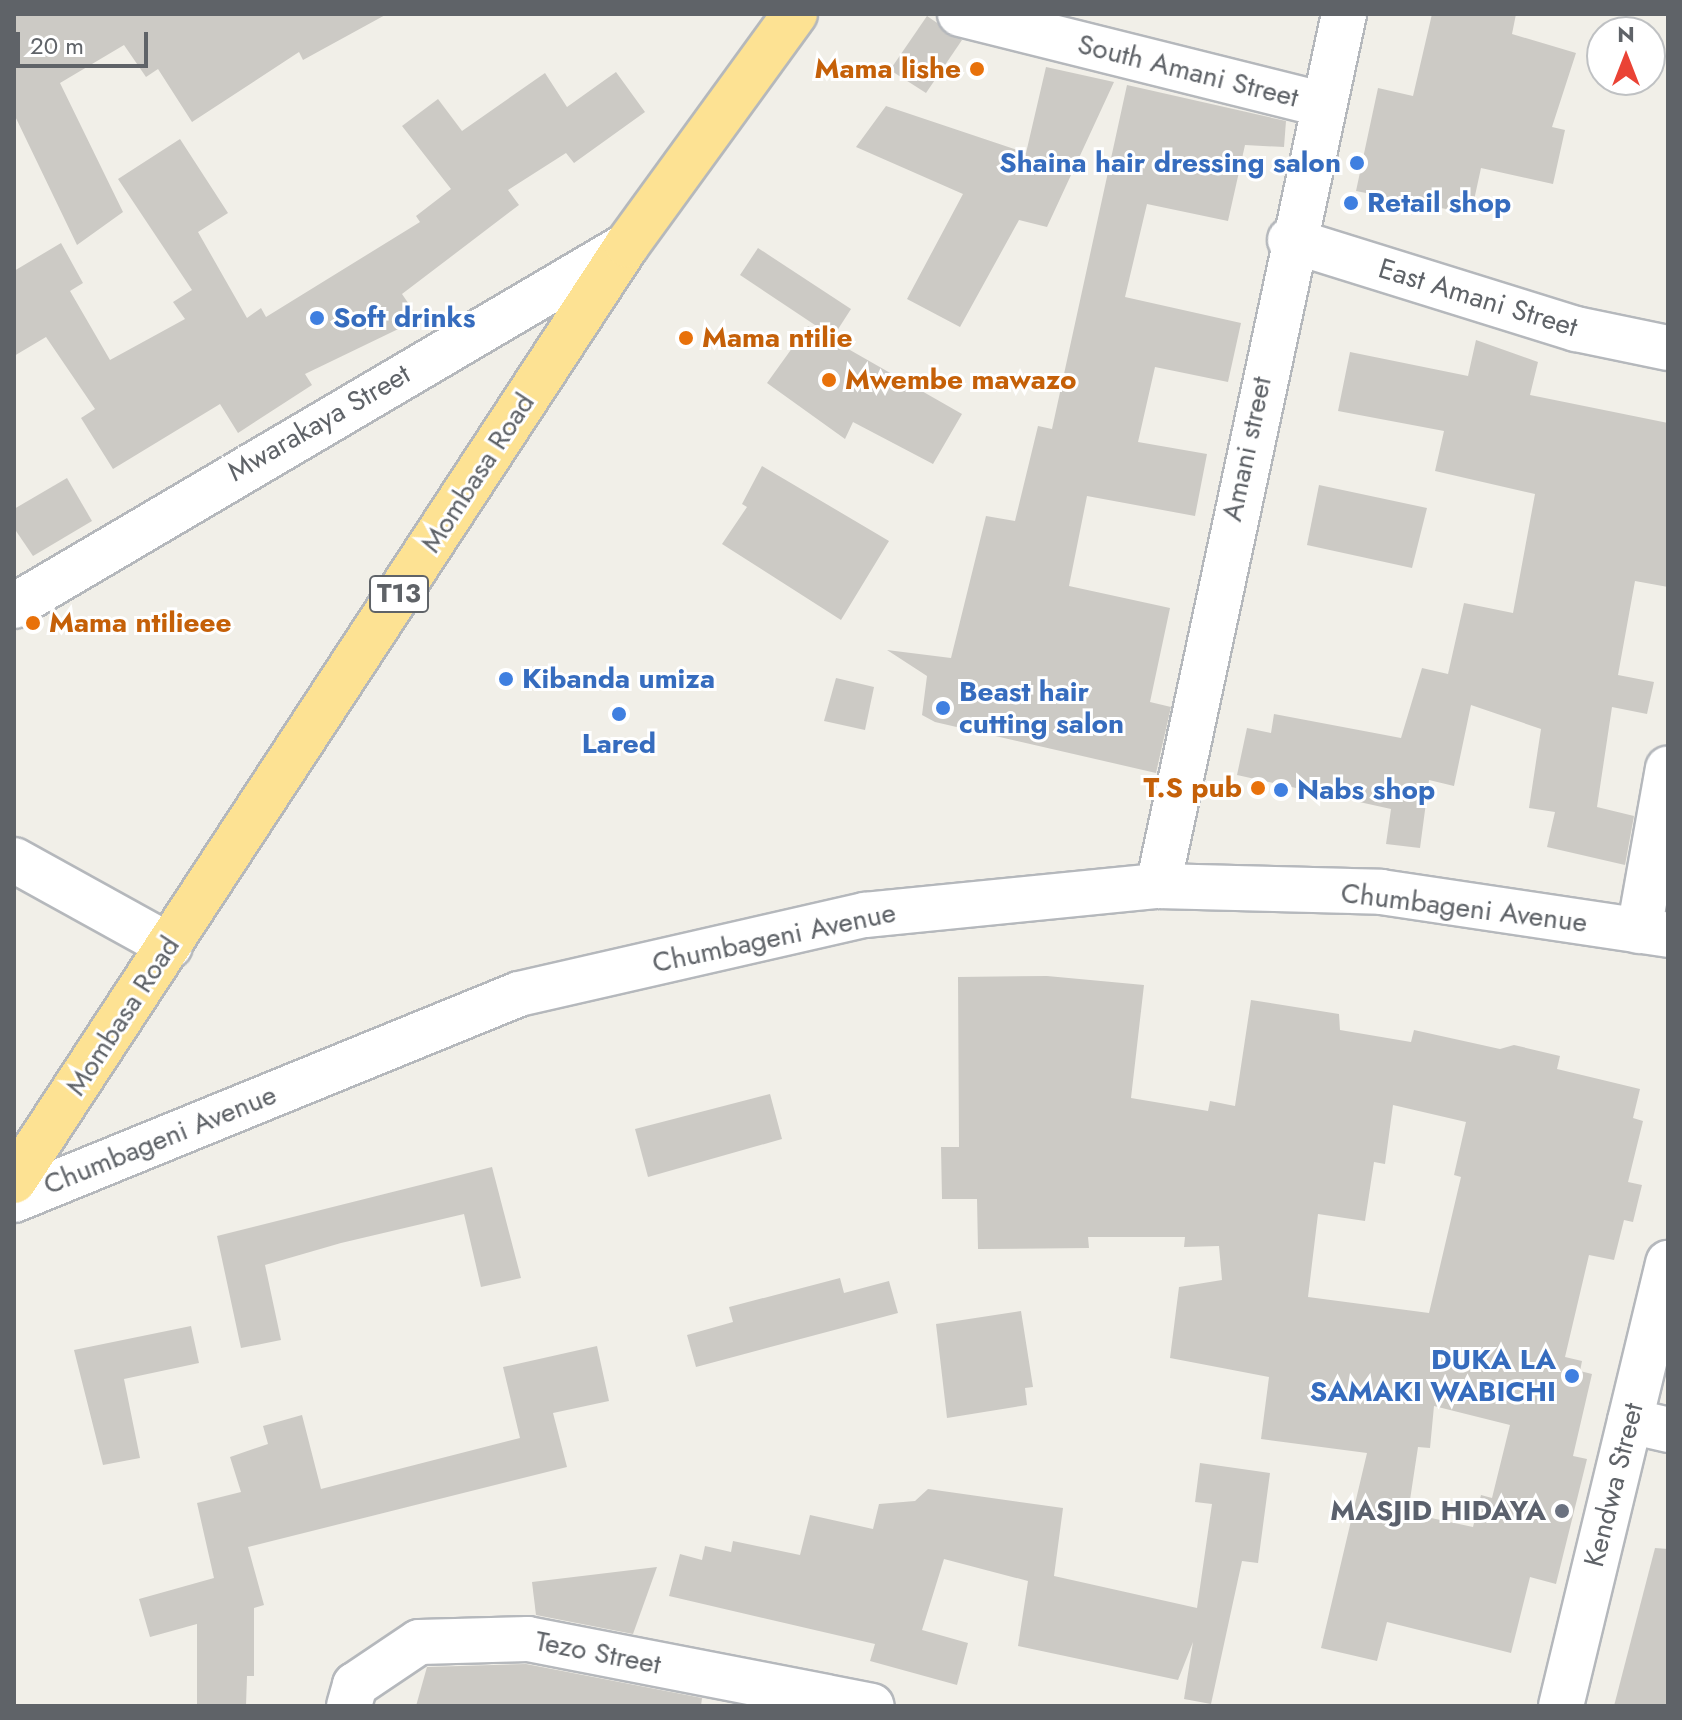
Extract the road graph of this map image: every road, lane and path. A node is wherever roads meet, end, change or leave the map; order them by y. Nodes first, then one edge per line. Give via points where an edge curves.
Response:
1 (795, 14) edge
2 (960, 14) edge
3 (1344, 14) edge
4 (1322, 104) junction
5 (1290, 240) junction
6 (627, 245) junction
7 (1668, 348) edge
8 (14, 606) edge
9 (1668, 769) edge
10 (14, 860) edge
11 (1158, 886) junction
12 (1654, 933) edge
13 (170, 946) junction
14 (14, 1181) edge
15 (14, 1200) edge
16 (1668, 1263) edge
17 (1649, 1426) edge
18 (349, 1706) edge
19 (872, 1706) edge
20 (1561, 1706) edge

1 - 6 highway, Mombasa Road / T13
2 - 4 street, South Amani Street
3 - 4 street, Amani street
4 - 5 street, Amani street
5 - 7 street, East Amani Street via 1576,329
5 - 11 street, Amani street
6 - 8 street, Mwarakaya Street
6 - 13 highway, Mombasa Road / T13
9 - 12 street
10 - 13 street
11 - 12 street, Chumbageni Avenue via 1381,892
11 - 15 street, Chumbageni Avenue via 865,915 519,994
13 - 14 highway, Mombasa Road / T13
16 - 17 street, Kendwa Street
17 - 20 street, Kendwa Street
18 - 19 street, Tezo Street via 355,1685 419,1642 528,1639

